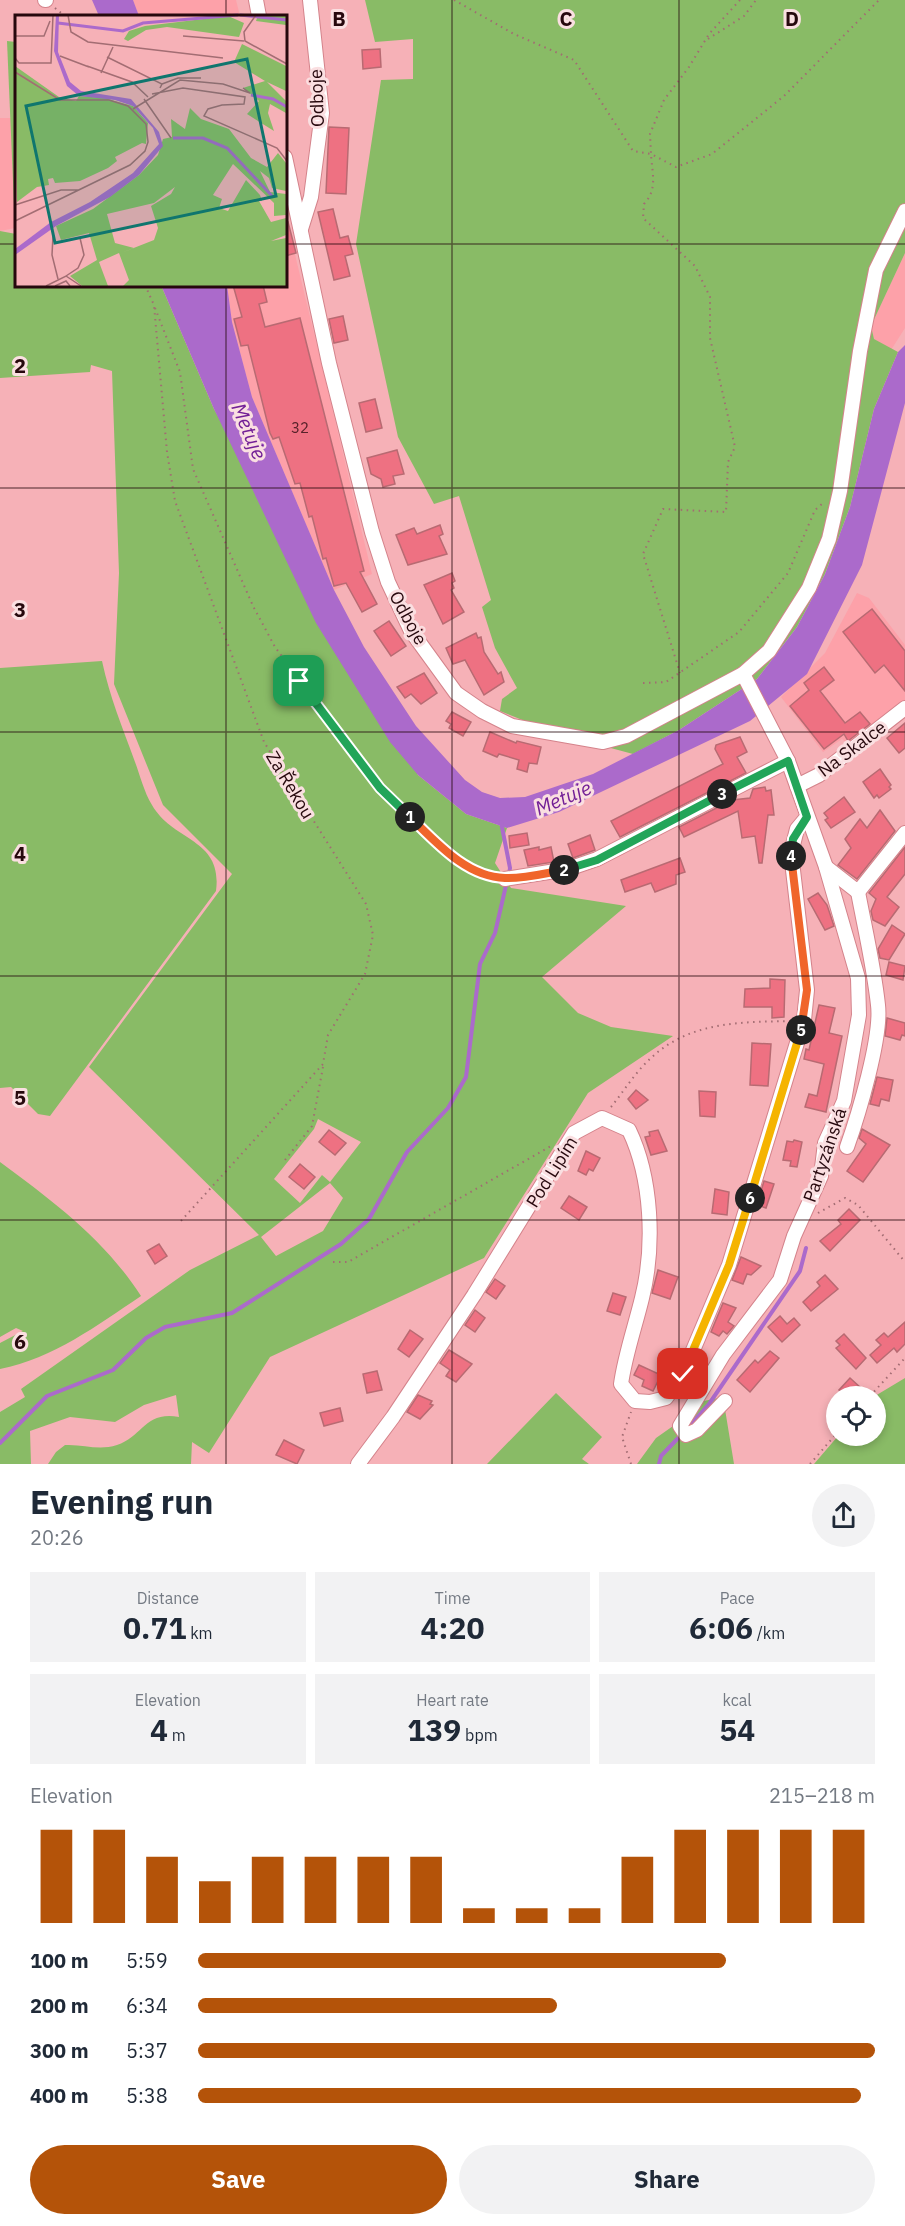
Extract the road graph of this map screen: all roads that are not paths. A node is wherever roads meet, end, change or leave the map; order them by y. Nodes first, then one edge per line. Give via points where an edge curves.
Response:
1 (256, 0) edge
2 (310, 0) edge
3 (259, 15) edge
4 (286, 163) edge
5 (905, 210) edge
6 (300, 231) junction
7 (746, 678) junction
8 (905, 708) edge
9 (788, 761) junction
10 (797, 786) junction
11 (807, 817) junction
12 (905, 833) edge
13 (826, 867) junction
14 (505, 879) road end
15 (858, 892) junction
16 (847, 1147) dead end
17 (725, 1401) dead end
18 (358, 1464) edge

1 - 3 street
2 - 6 street, Odboje via 322,113 310,197
4 - 6 street, Odboje
5 - 7 street, Odboje via 876,270 829,539 809,588 769,651
6 - 7 street, Odboje via 329,363 388,582 411,631 456,693 512,726 603,742 626,736
7 - 9 street
8 - 10 street, Na Skalce via 819,776
9 - 10 street
9 - 14 street via 597,860
10 - 11 street
11 - 13 street
11 - 18 street, Pod Lipím via 797,829 791,853 807,990 804,1020 729,1265 683,1374 666,1398 650,1402 635,1401 621,1384 643,1296 649,1245 645,1180 629,1130 602,1118 574,1132 474,1295
12 - 15 street
13 - 15 street
13 - 17 street, Partyzánská via 858,978 859,1015 844,1101 825,1143 821,1176 794,1236 780,1280 718,1363 680,1426 686,1435 697,1430
15 - 16 street, Partyzánská via 878,1006 856,1125

